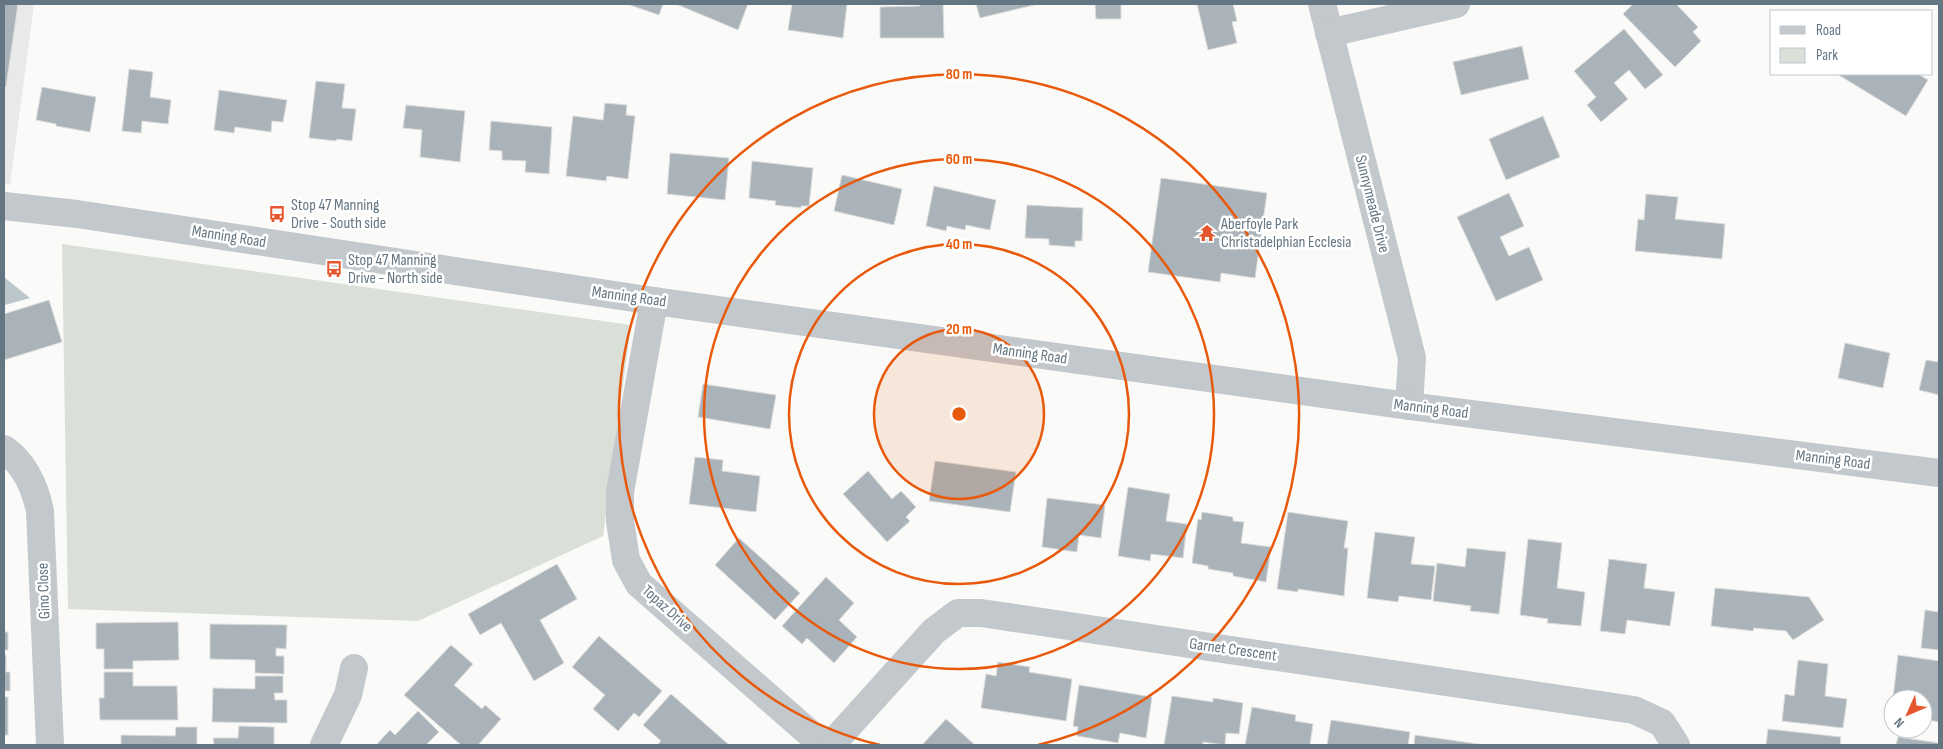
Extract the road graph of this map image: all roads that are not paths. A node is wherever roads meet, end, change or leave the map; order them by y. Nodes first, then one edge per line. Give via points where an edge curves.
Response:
1 (1322, 4) edge
2 (1456, 4) edge
3 (1329, 33) junction
4 (4, 206) edge
5 (654, 301) junction
6 (1409, 406) junction
7 (4, 449) edge
8 (1939, 473) edge
9 (354, 668) dead end
10 (50, 745) edge
11 (324, 745) edge
12 (823, 745) edge
13 (831, 745) edge
14 (1676, 745) edge

1 - 3 street, Sunnymeade Drive
2 - 3 street
3 - 6 street, Sunnymeade Drive via 1412,358
4 - 5 street, Manning Road via 77,214
5 - 6 street, Manning Road
5 - 12 street, Topaz Drive via 620,492 620,521 626,560 639,584
6 - 8 street, Manning Road
7 - 10 street, Gino Close via 25,471 36,490 40,511
9 - 11 street via 348,695
13 - 14 street, Garnet Crescent via 934,631 958,613 965,613 1634,710 1662,723

